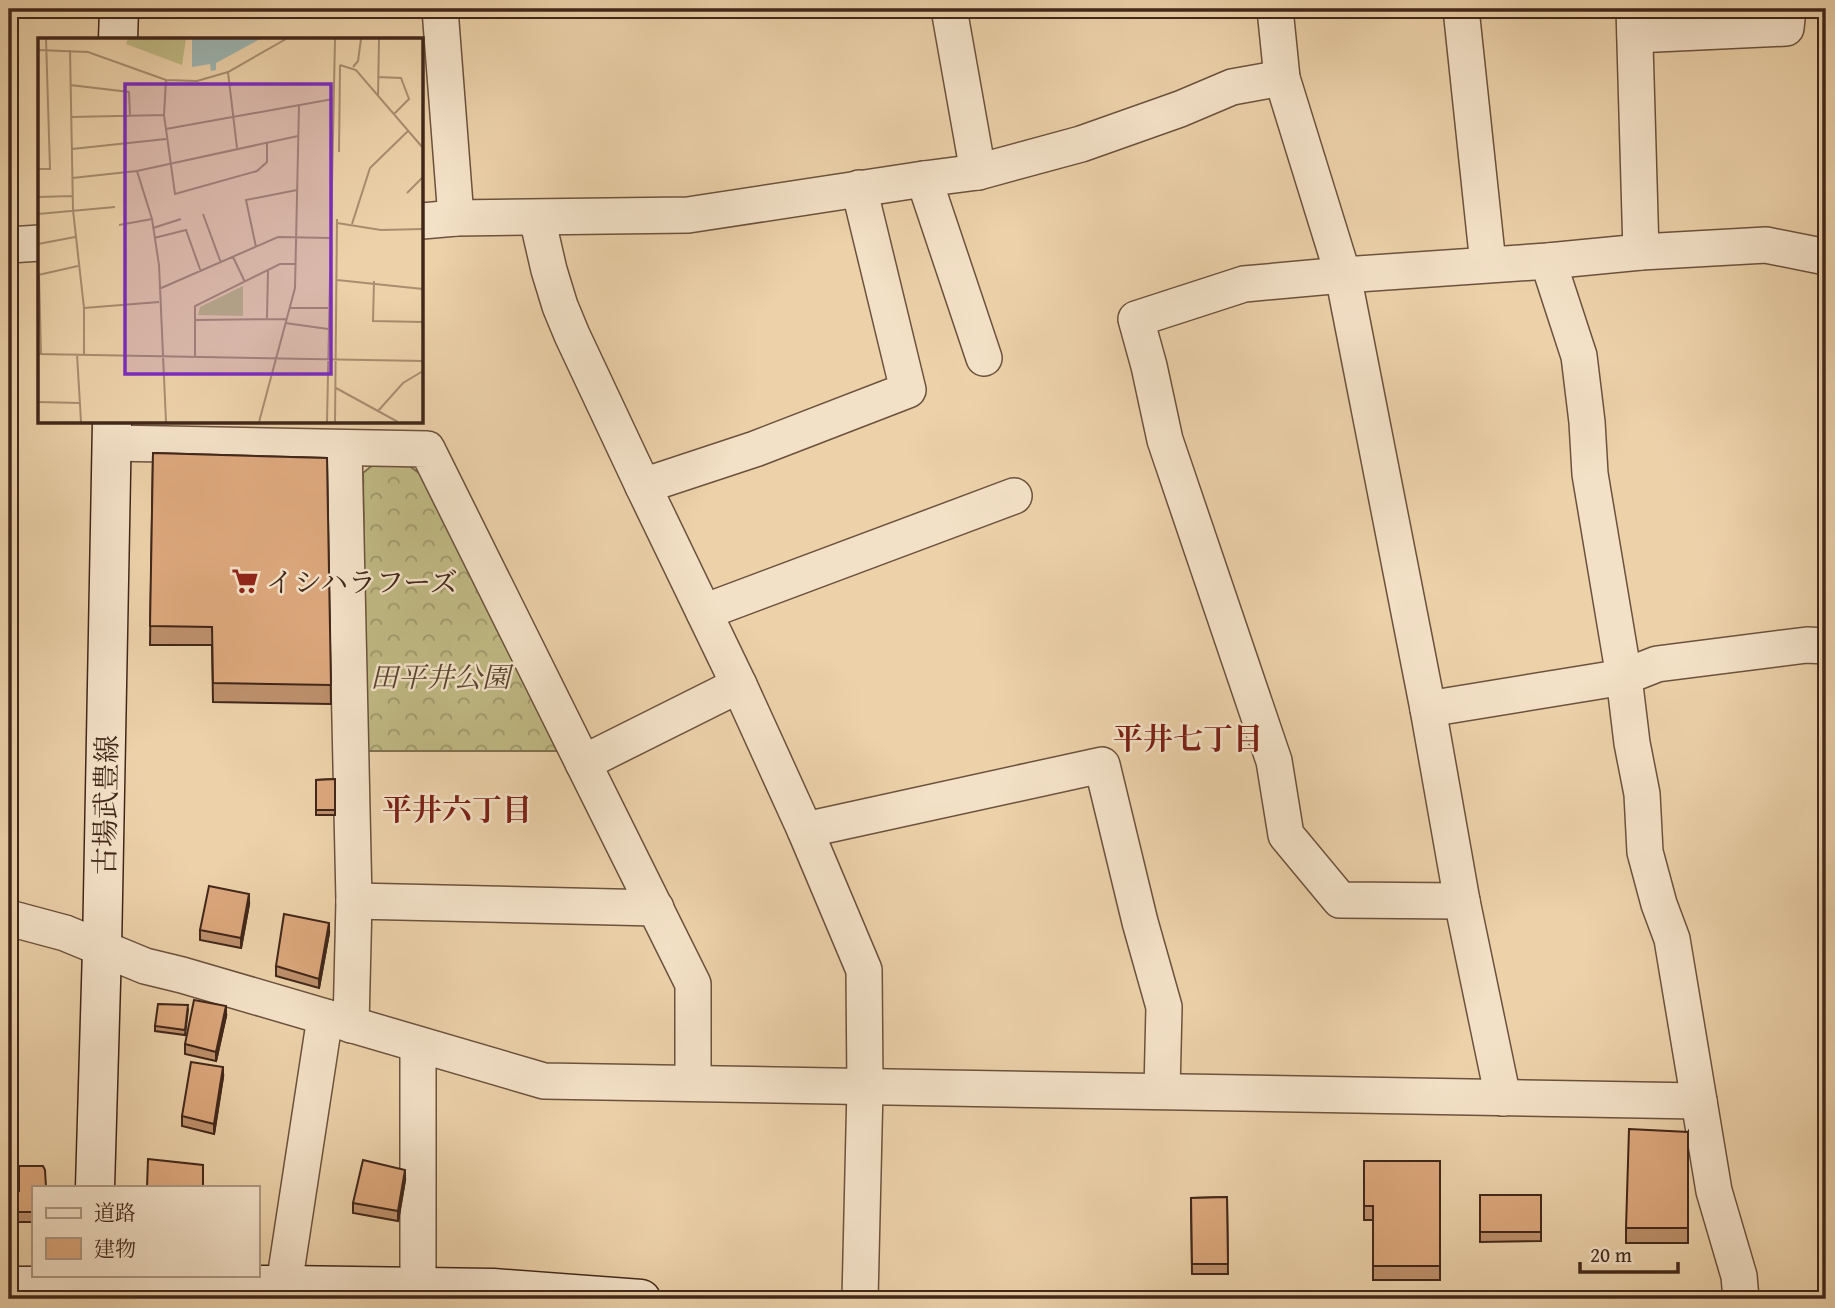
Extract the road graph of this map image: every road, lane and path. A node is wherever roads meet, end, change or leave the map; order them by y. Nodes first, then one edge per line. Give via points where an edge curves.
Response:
1 (119, 9) edge
2 (440, 9) edge
3 (948, 9) edge
4 (1275, 9) edge
5 (1461, 9) edge
6 (1788, 9) edge
7 (1634, 22) edge
8 (118, 38) edge
9 (1282, 78) junction
10 (978, 172) junction
11 (924, 179) junction
12 (859, 188) junction
13 (537, 218) junction
14 (439, 219) edge
15 (38, 243) edge
16 (9, 245) edge
17 (1641, 252) junction
18 (1826, 257) edge
19 (1548, 261) junction
20 (1488, 264) junction
21 (1343, 275) junction
22 (984, 358) dead end
23 (111, 433) edge
24 (344, 448) junction
25 (643, 486) junction
26 (1014, 496) dead end
27 (704, 612) junction
28 (1826, 646) edge
29 (1625, 677) junction
30 (739, 685) junction
31 (1428, 709) junction
32 (583, 763) junction
33 (805, 830) junction
34 (354, 901) junction
35 (1462, 901) junction
36 (656, 908) junction
37 (9, 918) edge
38 (102, 949) junction
39 (338, 1021) junction
40 (418, 1045) junction
41 (693, 1083) junction
42 (865, 1088) junction
43 (1162, 1091) junction
44 (1503, 1098) junction
45 (1699, 1101) junction
46 (95, 1186) edge
47 (284, 1285) junction
48 (9, 1286) edge
49 (93, 1286) edge
50 (418, 1287) junction
51 (641, 1299) edge
52 (860, 1299) edge
53 (1741, 1299) edge

1 - 8 main road
2 - 14 street
3 - 10 street
4 - 9 street
5 - 20 street
6 - 7 street via 1786,29
7 - 17 street
9 - 10 street via 1232,87 1081,144
9 - 21 street
10 - 11 street
11 - 12 street
11 - 22 street
12 - 13 street via 688,215
12 - 25 street via 908,390
13 - 14 street
13 - 25 street via 560,306
15 - 16 street
17 - 18 street via 1766,244
17 - 19 street
19 - 20 street
19 - 29 street via 1578,356 1590,474
20 - 21 street
21 - 31 street
21 - 35 street via 1244,284 1136,319 1165,440 1274,761 1286,835 1340,900
23 - 24 street
23 - 38 main road, 古場武豊線
24 - 32 street via 428,449
24 - 34 street
25 - 27 street
26 - 27 street
27 - 30 street
28 - 29 street via 1657,664
29 - 31 street
29 - 45 street via 1642,794 1645,852 1671,939
30 - 32 street
30 - 33 street
31 - 35 street
32 - 36 street
33 - 42 street via 864,970
33 - 43 street via 1102,765 1164,1007
34 - 36 street
34 - 39 street
35 - 44 street
36 - 41 street via 693,984
37 - 38 street
38 - 39 street via 145,966
38 - 46 main road, 古場武豊線
39 - 40 street
39 - 47 street
40 - 41 street via 544,1081
40 - 50 street
41 - 42 street
42 - 43 street
42 - 52 street
43 - 44 street
44 - 45 street
45 - 53 street via 1714,1191
47 - 49 main road
47 - 50 main road
48 - 49 main road
50 - 51 main road

